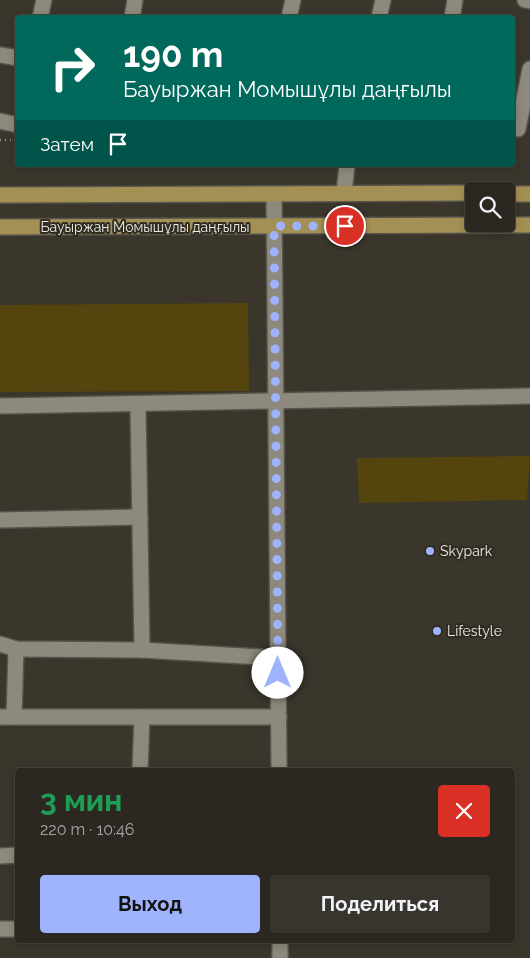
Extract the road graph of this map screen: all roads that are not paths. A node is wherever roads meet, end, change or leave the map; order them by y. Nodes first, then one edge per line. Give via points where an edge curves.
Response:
1 (44, 0) edge
2 (135, 0) edge
3 (293, 0) edge
4 (383, 0) edge
5 (455, 0) edge
6 (525, 0) edge
7 (530, 1) edge
8 (41, 15) edge
9 (132, 15) edge
10 (290, 15) edge
11 (379, 15) edge
12 (452, 15) edge
13 (0, 55) edge
14 (15, 58) edge
15 (530, 68) edge
16 (0, 121) edge
17 (15, 124) edge
18 (518, 129) dead end
19 (347, 167) edge
20 (344, 193) junction
21 (465, 194) edge
22 (515, 194) edge
23 (530, 194) edge
24 (0, 195) edge
25 (274, 195) junction
26 (530, 225) edge
27 (274, 226) junction
28 (0, 227) edge
29 (530, 396) edge
30 (276, 401) junction
31 (138, 405) junction
32 (0, 406) edge
33 (140, 517) junction
34 (0, 520) edge
35 (0, 644) edge
36 (16, 648) junction
37 (142, 650) junction
38 (278, 658) junction
39 (7, 717) edge
40 (142, 717) junction
41 (279, 717) junction
42 (140, 768) edge
43 (279, 768) edge
44 (15, 855) edge
45 (0, 856) edge
46 (0, 929) edge
47 (15, 929) edge
48 (280, 943) edge
49 (280, 958) edge

1 - 8 street
2 - 9 street
3 - 10 street
4 - 11 street
5 - 12 street
6 - 7 street
13 - 14 street
15 - 18 street
16 - 17 street
19 - 20 street
20 - 21 main road
20 - 25 main road
22 - 23 main road
24 - 25 main road
25 - 27 street
26 - 27 main road, Бауыржан Момышұлы даңғылы
27 - 28 main road, Бауыржан Момышұлы даңғылы
27 - 30 street
29 - 30 street
30 - 31 street
30 - 38 street
31 - 32 street
31 - 33 street
33 - 34 street
33 - 37 street
35 - 36 street
36 - 37 street
36 - 39 street
37 - 38 street
38 - 41 street
39 - 40 street
40 - 41 street
40 - 42 street
41 - 43 street
44 - 45 street
46 - 47 street
48 - 49 street

